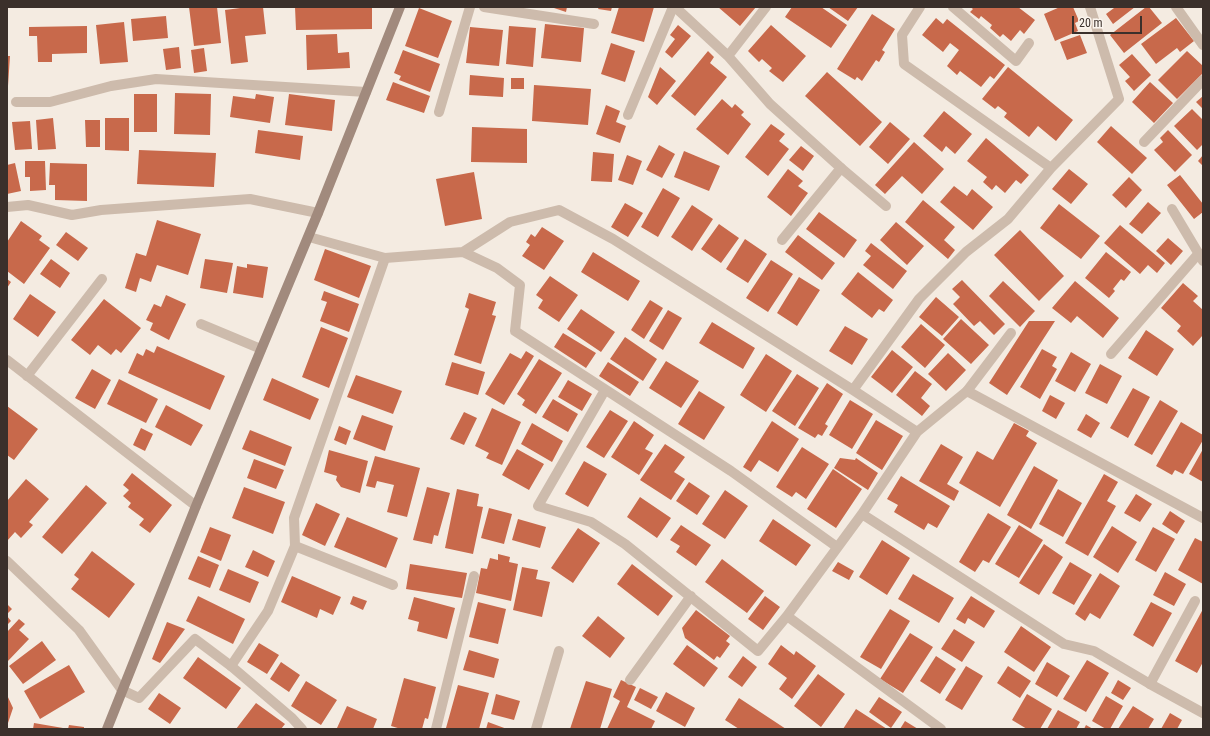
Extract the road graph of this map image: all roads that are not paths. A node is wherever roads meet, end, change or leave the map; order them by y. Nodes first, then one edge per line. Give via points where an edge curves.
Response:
1 (400, 7) edge
2 (470, 7) edge
3 (484, 7) edge
4 (674, 7) edge
5 (766, 7) edge
6 (920, 7) edge
7 (953, 7) edge
8 (1090, 7) edge
9 (1176, 7) edge
10 (594, 24) dead end
11 (1030, 43) dead end
12 (1203, 45) edge
13 (728, 56) junction
14 (1203, 80) edge
15 (366, 92) junction
16 (16, 102) dead end
17 (439, 112) dead end
18 (628, 115) dead end
19 (1144, 142) dead end
20 (841, 168) junction
21 (1051, 168) junction
22 (886, 206) dead end
23 (7, 207) edge
24 (1172, 208) dead end
25 (318, 213) junction
26 (309, 237) junction
27 (782, 240) dead end
28 (463, 252) junction
29 (1201, 257) edge
30 (385, 258) junction
31 (102, 279) dead end
32 (201, 324) dead end
33 (1011, 333) dead end
34 (261, 350) junction
35 (1111, 354) dead end
36 (7, 360) edge
37 (27, 376) junction
38 (605, 390) junction
39 (853, 390) junction
40 (967, 391) junction
41 (917, 432) junction
42 (196, 506) junction
43 (862, 514) junction
44 (1203, 518) edge
45 (295, 546) junction
46 (837, 547) junction
47 (7, 561) edge
48 (474, 576) dead end
49 (393, 585) dead end
50 (691, 596) junction
51 (1195, 601) dead end
52 (787, 616) junction
53 (559, 651) dead end
54 (231, 666) junction
55 (630, 680) dead end
56 (1150, 684) junction
57 (122, 690) junction
58 (1203, 713) edge
59 (107, 729) edge
60 (302, 729) edge
61 (436, 729) edge
62 (536, 729) edge
63 (942, 729) edge

1 - 15 street
2 - 17 street
3 - 10 street
4 - 13 street
4 - 18 street
5 - 13 street
6 - 21 street via 902,35 904,64
7 - 11 street via 1016,61
8 - 21 street via 1119,99
9 - 12 street
13 - 20 street via 770,104
14 - 19 street
15 - 16 street via 156,79 111,86 50,102
15 - 25 street
20 - 22 street
20 - 27 street
21 - 39 street via 1008,219 966,252 920,299
23 - 25 street via 28,205 72,215 102,210 250,199
24 - 29 street
25 - 26 street
26 - 30 street
26 - 34 street
28 - 30 street
28 - 38 street via 496,268 520,286 514,331
28 - 39 street via 510,222 559,210 612,239
29 - 35 street
30 - 45 street via 294,518
31 - 37 street
32 - 34 street
33 - 40 street
34 - 42 street
36 - 37 street
37 - 42 street
38 - 46 street via 731,471
38 - 50 street via 538,506 591,522 625,544
39 - 41 street
40 - 41 street
40 - 44 street
41 - 43 street
42 - 57 street
43 - 46 street
43 - 56 street via 1064,644 1094,651
45 - 49 street
45 - 54 street via 268,610
46 - 52 street
47 - 57 street via 79,630
48 - 61 street
50 - 52 street via 758,651
50 - 55 street
51 - 56 street
52 - 63 street
53 - 62 street
54 - 57 street via 195,639 140,698
54 - 60 street
56 - 58 street
57 - 59 street

